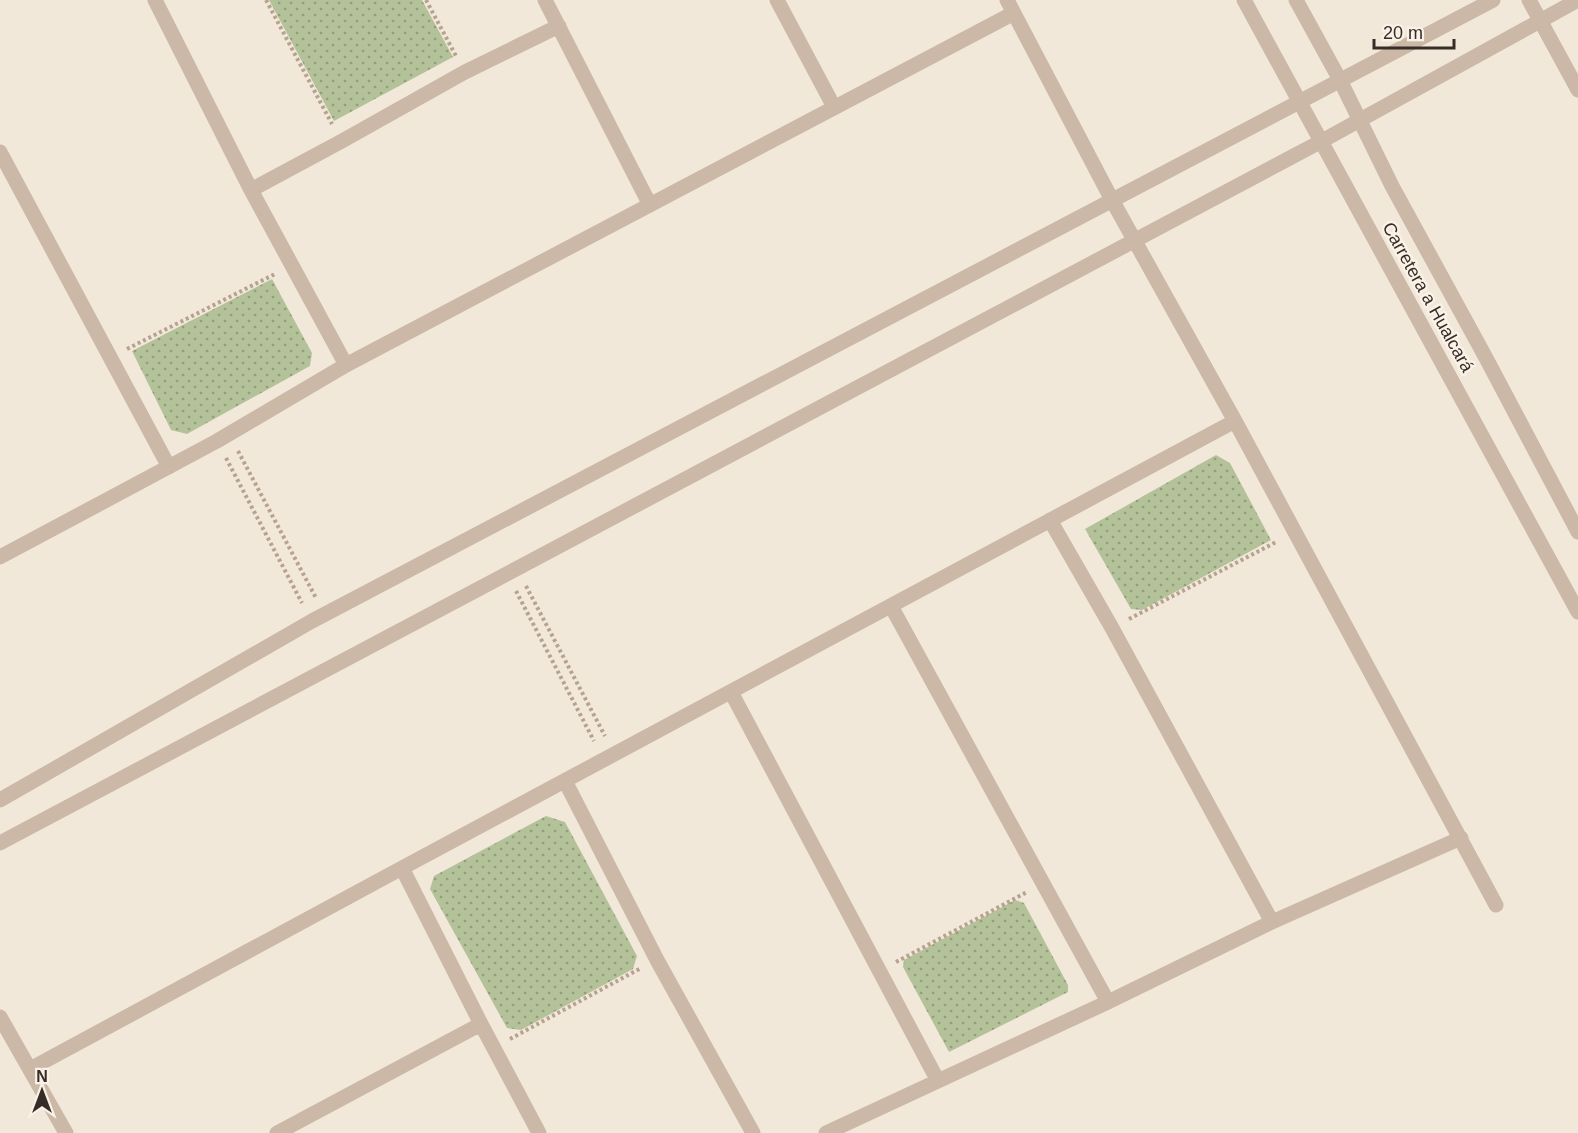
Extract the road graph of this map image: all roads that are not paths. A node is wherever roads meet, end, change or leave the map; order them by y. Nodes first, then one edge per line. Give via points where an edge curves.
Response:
1 (545, 0) edge
2 (777, 0) edge
3 (1244, 0) edge
4 (1296, 0) edge
5 (1493, 0) edge
6 (1529, 0) edge
7 (1578, 0) edge
8 (161, 2) edge
9 (1011, 6) edge
10 (1540, 21) junction
11 (559, 26) junction
12 (1340, 80) junction
13 (1578, 90) edge
14 (1299, 103) junction
15 (834, 107) junction
16 (1360, 119) junction
17 (1320, 142) junction
18 (0, 152) edge
19 (251, 190) junction
20 (1112, 200) junction
21 (650, 205) junction
22 (1136, 240) junction
23 (346, 365) junction
24 (1235, 421) junction
25 (169, 467) junction
26 (1050, 520) junction
27 (1578, 532) edge
28 (0, 557) edge
29 (891, 606) junction
30 (1578, 612) edge
31 (731, 692) junction
32 (565, 781) junction
33 (0, 800) edge
34 (1461, 838) junction
35 (0, 843) edge
36 (402, 868) junction
37 (1496, 905) dead end
38 (1272, 922) junction
39 (1108, 1002) junction
40 (0, 1017) edge
41 (481, 1024) junction
42 (30, 1069) junction
43 (938, 1081) junction
44 (66, 1133) edge
45 (277, 1133) edge
46 (539, 1133) edge
47 (753, 1133) edge
48 (826, 1133) edge

1 - 11 street
2 - 15 street
3 - 14 street, Carretera a Hualcará
4 - 12 street
5 - 12 street
6 - 10 street
7 - 10 street
8 - 19 street
9 - 15 street
9 - 20 street
10 - 13 street
10 - 16 street
11 - 19 street via 465,72
11 - 21 street
12 - 14 street
12 - 16 street
14 - 17 street, Carretera a Hualcará
14 - 20 street
15 - 21 street
16 - 17 street
16 - 27 street
17 - 22 street
17 - 30 street, Carretera a Hualcará
18 - 25 street
19 - 23 street
20 - 22 street
20 - 33 street via 318,618
21 - 23 street
22 - 24 street
22 - 35 street
23 - 25 street
24 - 26 street
24 - 34 street
25 - 28 street
26 - 29 street
26 - 38 street
29 - 31 street
29 - 39 street
31 - 32 street
31 - 43 street
32 - 36 street
32 - 47 street via 657,960
34 - 37 street
34 - 38 street
36 - 41 street
36 - 42 street
38 - 39 street
39 - 43 street
40 - 42 street
41 - 45 street
41 - 46 street
42 - 44 street
43 - 48 street

